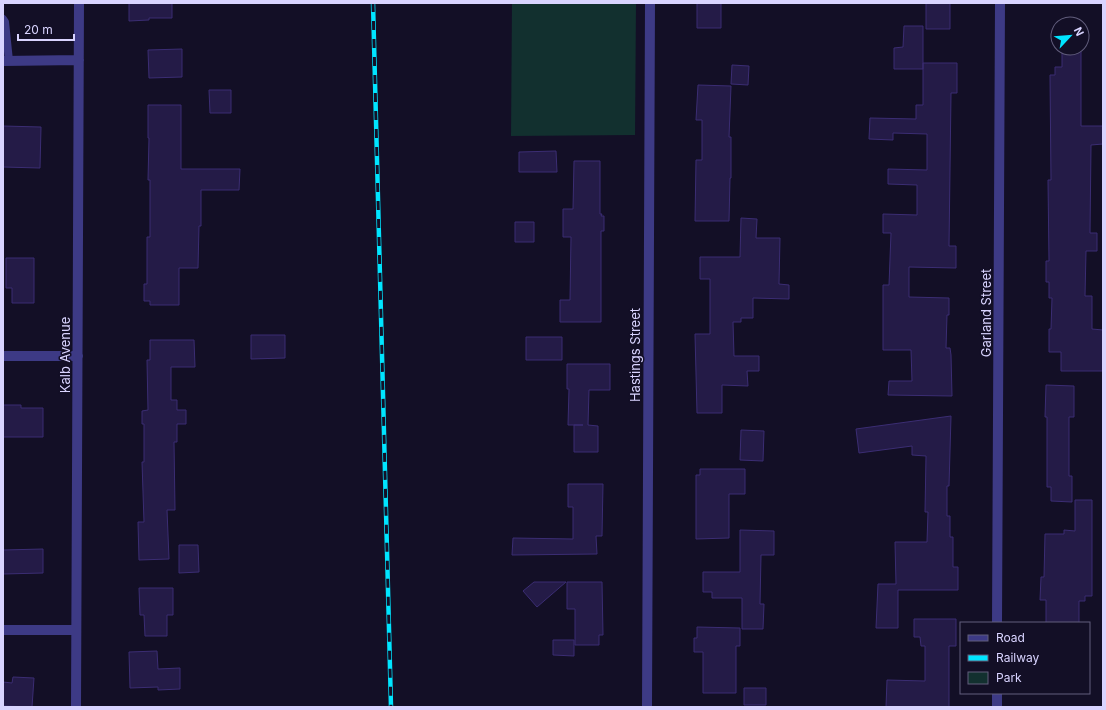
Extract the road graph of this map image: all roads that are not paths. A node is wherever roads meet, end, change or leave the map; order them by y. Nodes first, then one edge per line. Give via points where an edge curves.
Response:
1 (79, 3) edge
2 (650, 3) edge
3 (1000, 3) edge
4 (3, 19) edge
5 (79, 60) junction
6 (6, 61) edge
7 (3, 356) edge
8 (78, 356) junction
9 (997, 622) edge
10 (3, 630) edge
11 (76, 630) junction
12 (997, 694) edge
13 (76, 707) edge
14 (647, 707) edge
15 (997, 707) edge

1 - 5 street, Kalb Avenue
2 - 14 street, Hastings Street
3 - 9 street, Garland Street
4 - 6 lane
5 - 6 street
5 - 8 street, Kalb Avenue
7 - 8 street
8 - 11 street, Kalb Avenue
10 - 11 street
11 - 13 street, Kalb Avenue
12 - 15 street

